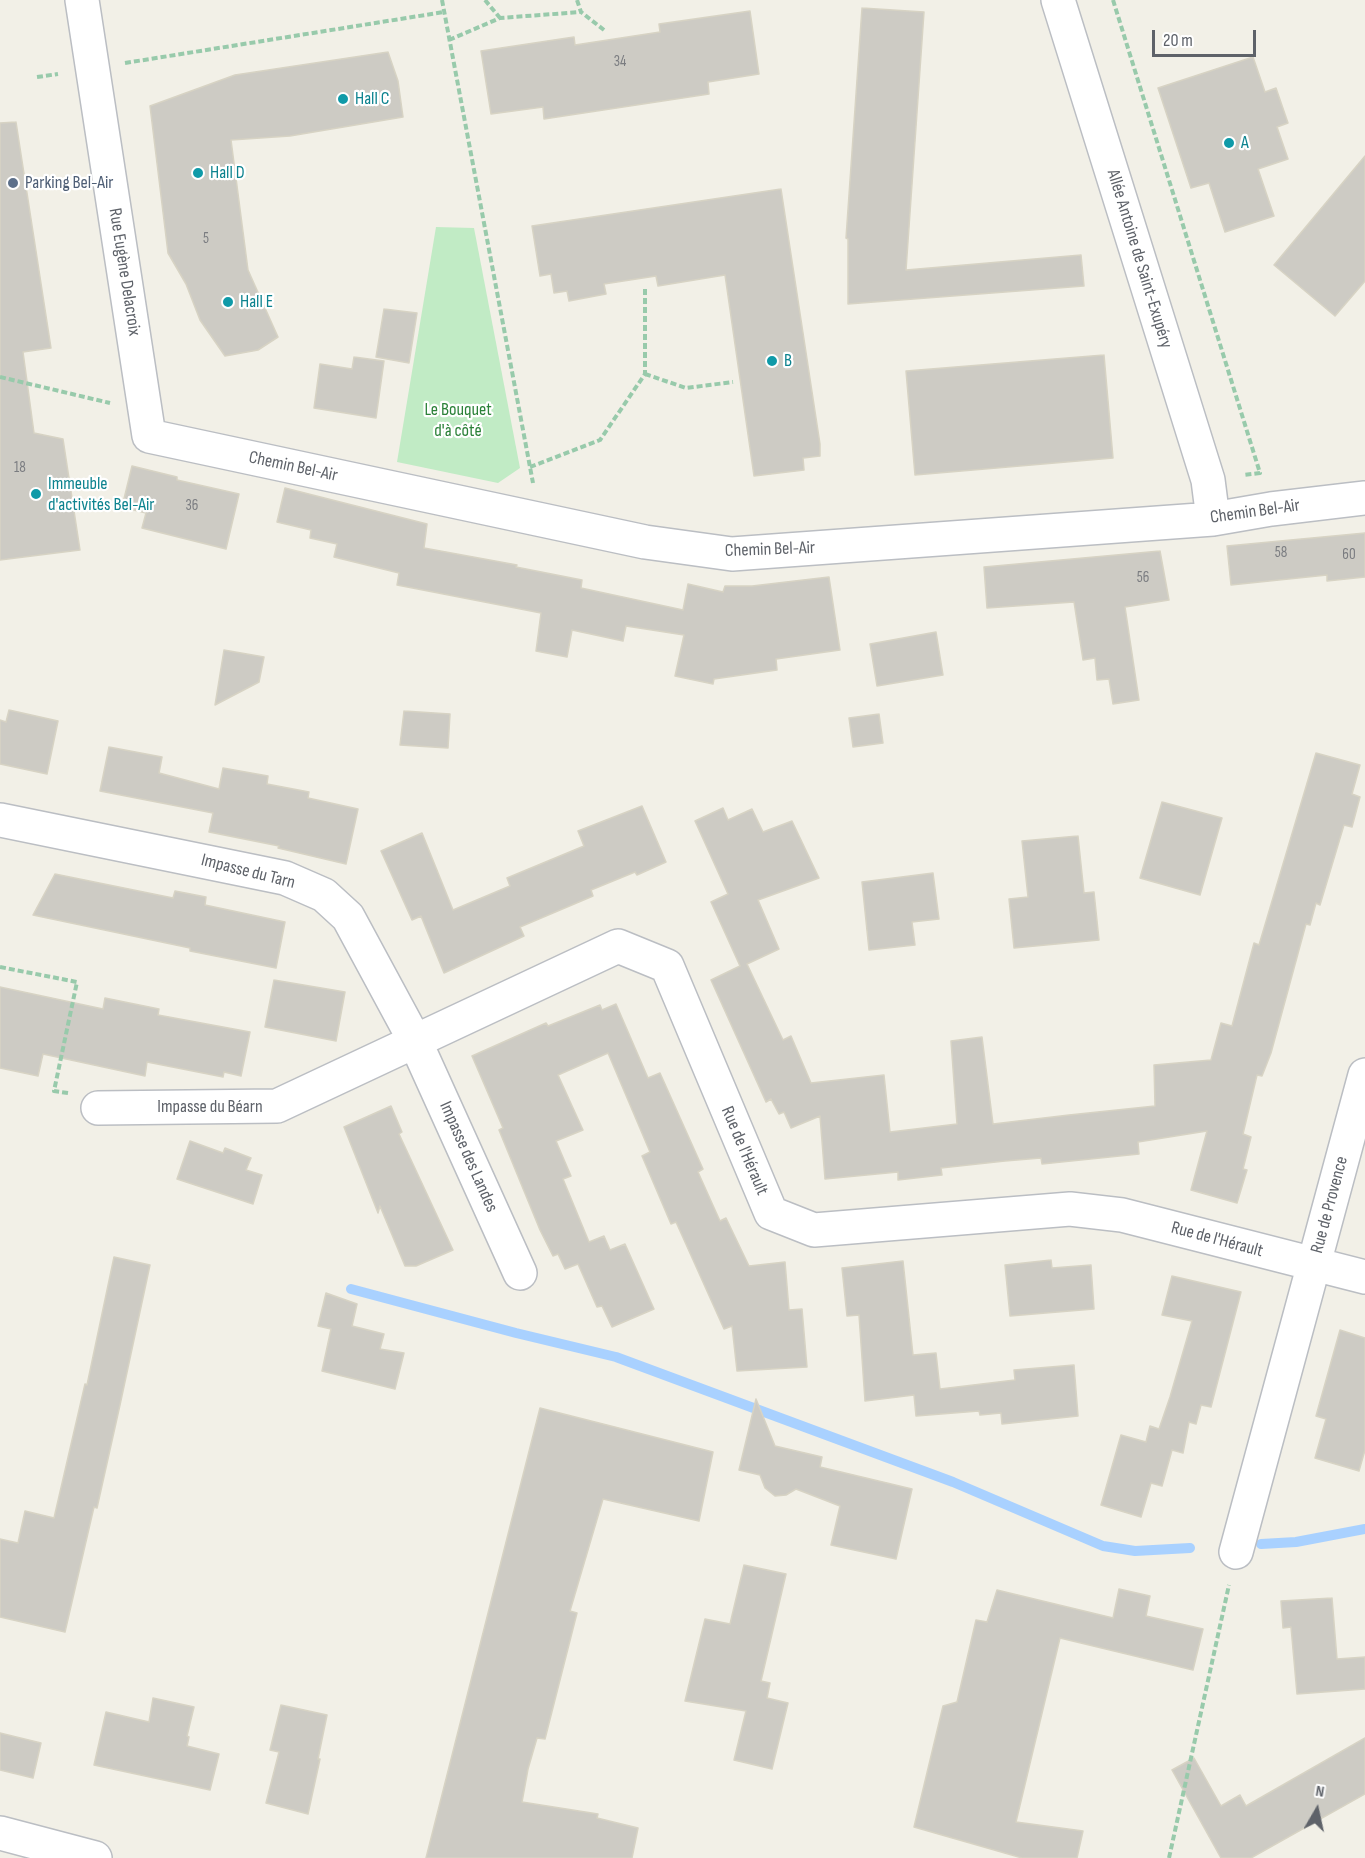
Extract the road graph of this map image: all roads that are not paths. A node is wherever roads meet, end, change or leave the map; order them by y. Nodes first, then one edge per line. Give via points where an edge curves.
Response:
1 (82, 0) edge
2 (1058, 0) edge
3 (147, 424) joint
4 (1365, 498) edge
5 (1213, 519) junction
6 (0, 820) edge
7 (415, 1041) junction
8 (1365, 1075) edge
9 (98, 1108) road end
10 (1314, 1265) junction
11 (520, 1273) dead end
12 (1365, 1277) edge
13 (1236, 1552) road end
14 (0, 1833) edge
15 (95, 1858) edge

1 - 3 street, Rue Eugène Delacroix
2 - 5 street, Allée Antoine de Saint-Exupéry via 1208,480
3 - 5 street, Chemin Bel-Air via 540,519 645,542 732,554
4 - 5 street, Chemin Bel-Air
6 - 7 street, Impasse du Tarn via 285,878 324,895 348,917
7 - 9 street, Impasse du Béarn via 277,1106
7 - 10 street, Rue de l'Hérault via 618,946 667,966 771,1213 814,1230 1070,1209 1122,1215
7 - 11 street, Impasse des Landes
8 - 10 street, Rue de Provence
10 - 12 street, Rue de l'Hérault
10 - 13 street
14 - 15 street

